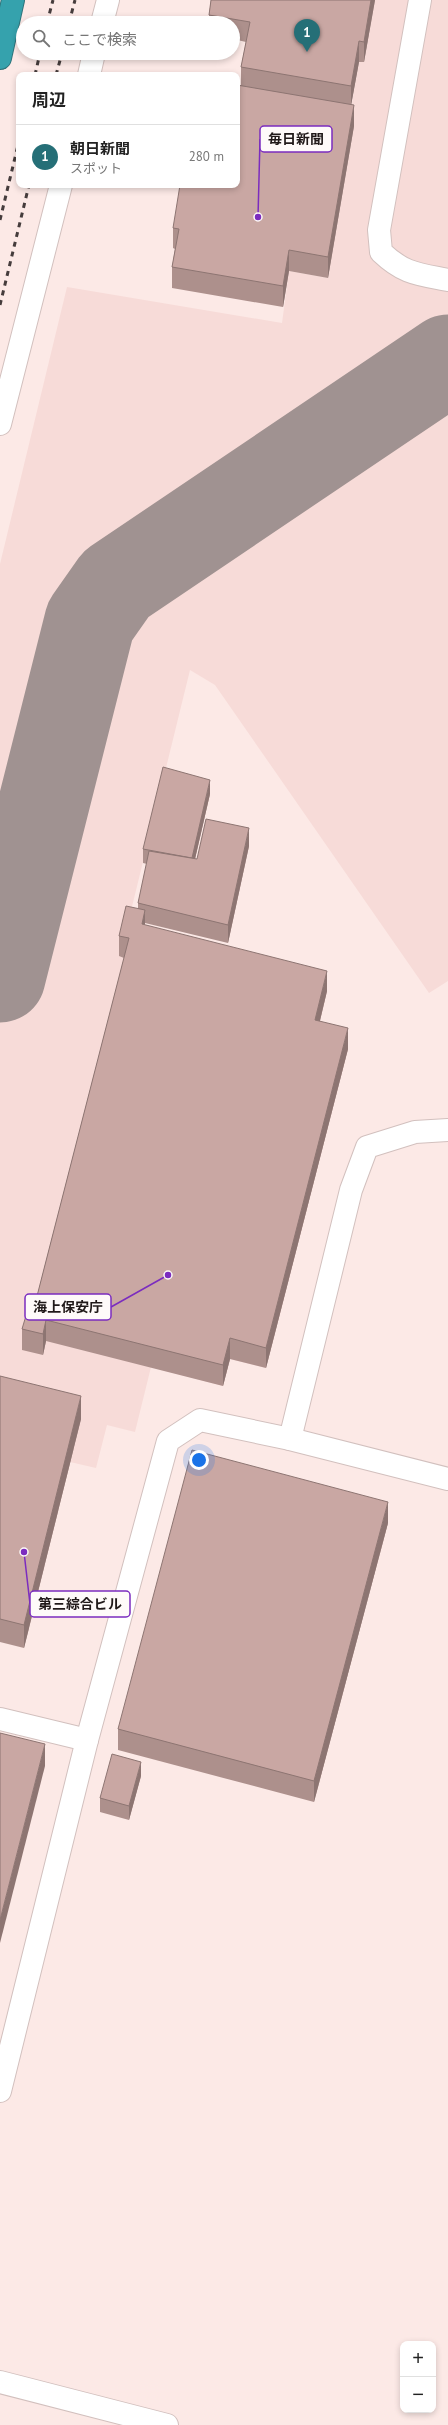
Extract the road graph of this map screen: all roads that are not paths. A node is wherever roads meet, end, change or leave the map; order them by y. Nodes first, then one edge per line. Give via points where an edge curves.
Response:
1 (13, 0) edge
2 (108, 0) edge
3 (420, 0) edge
4 (104, 16) edge
5 (0, 58) edge
6 (92, 60) edge
7 (90, 72) edge
8 (60, 188) edge
9 (448, 280) edge
10 (0, 424) edge
11 (448, 1130) edge
12 (290, 1439) junction
13 (448, 1479) edge
14 (0, 1719) edge
15 (87, 1740) junction
16 (0, 2091) edge
17 (0, 2382) edge
18 (167, 2425) edge

1 - 5 highway
2 - 4 street
3 - 9 street via 379,230 381,252 396,267 414,274
6 - 7 street
8 - 10 street
11 - 12 street via 415,1132 367,1147 351,1190
12 - 13 street
12 - 15 street via 200,1420 168,1442
14 - 15 street
15 - 16 street
17 - 18 street

